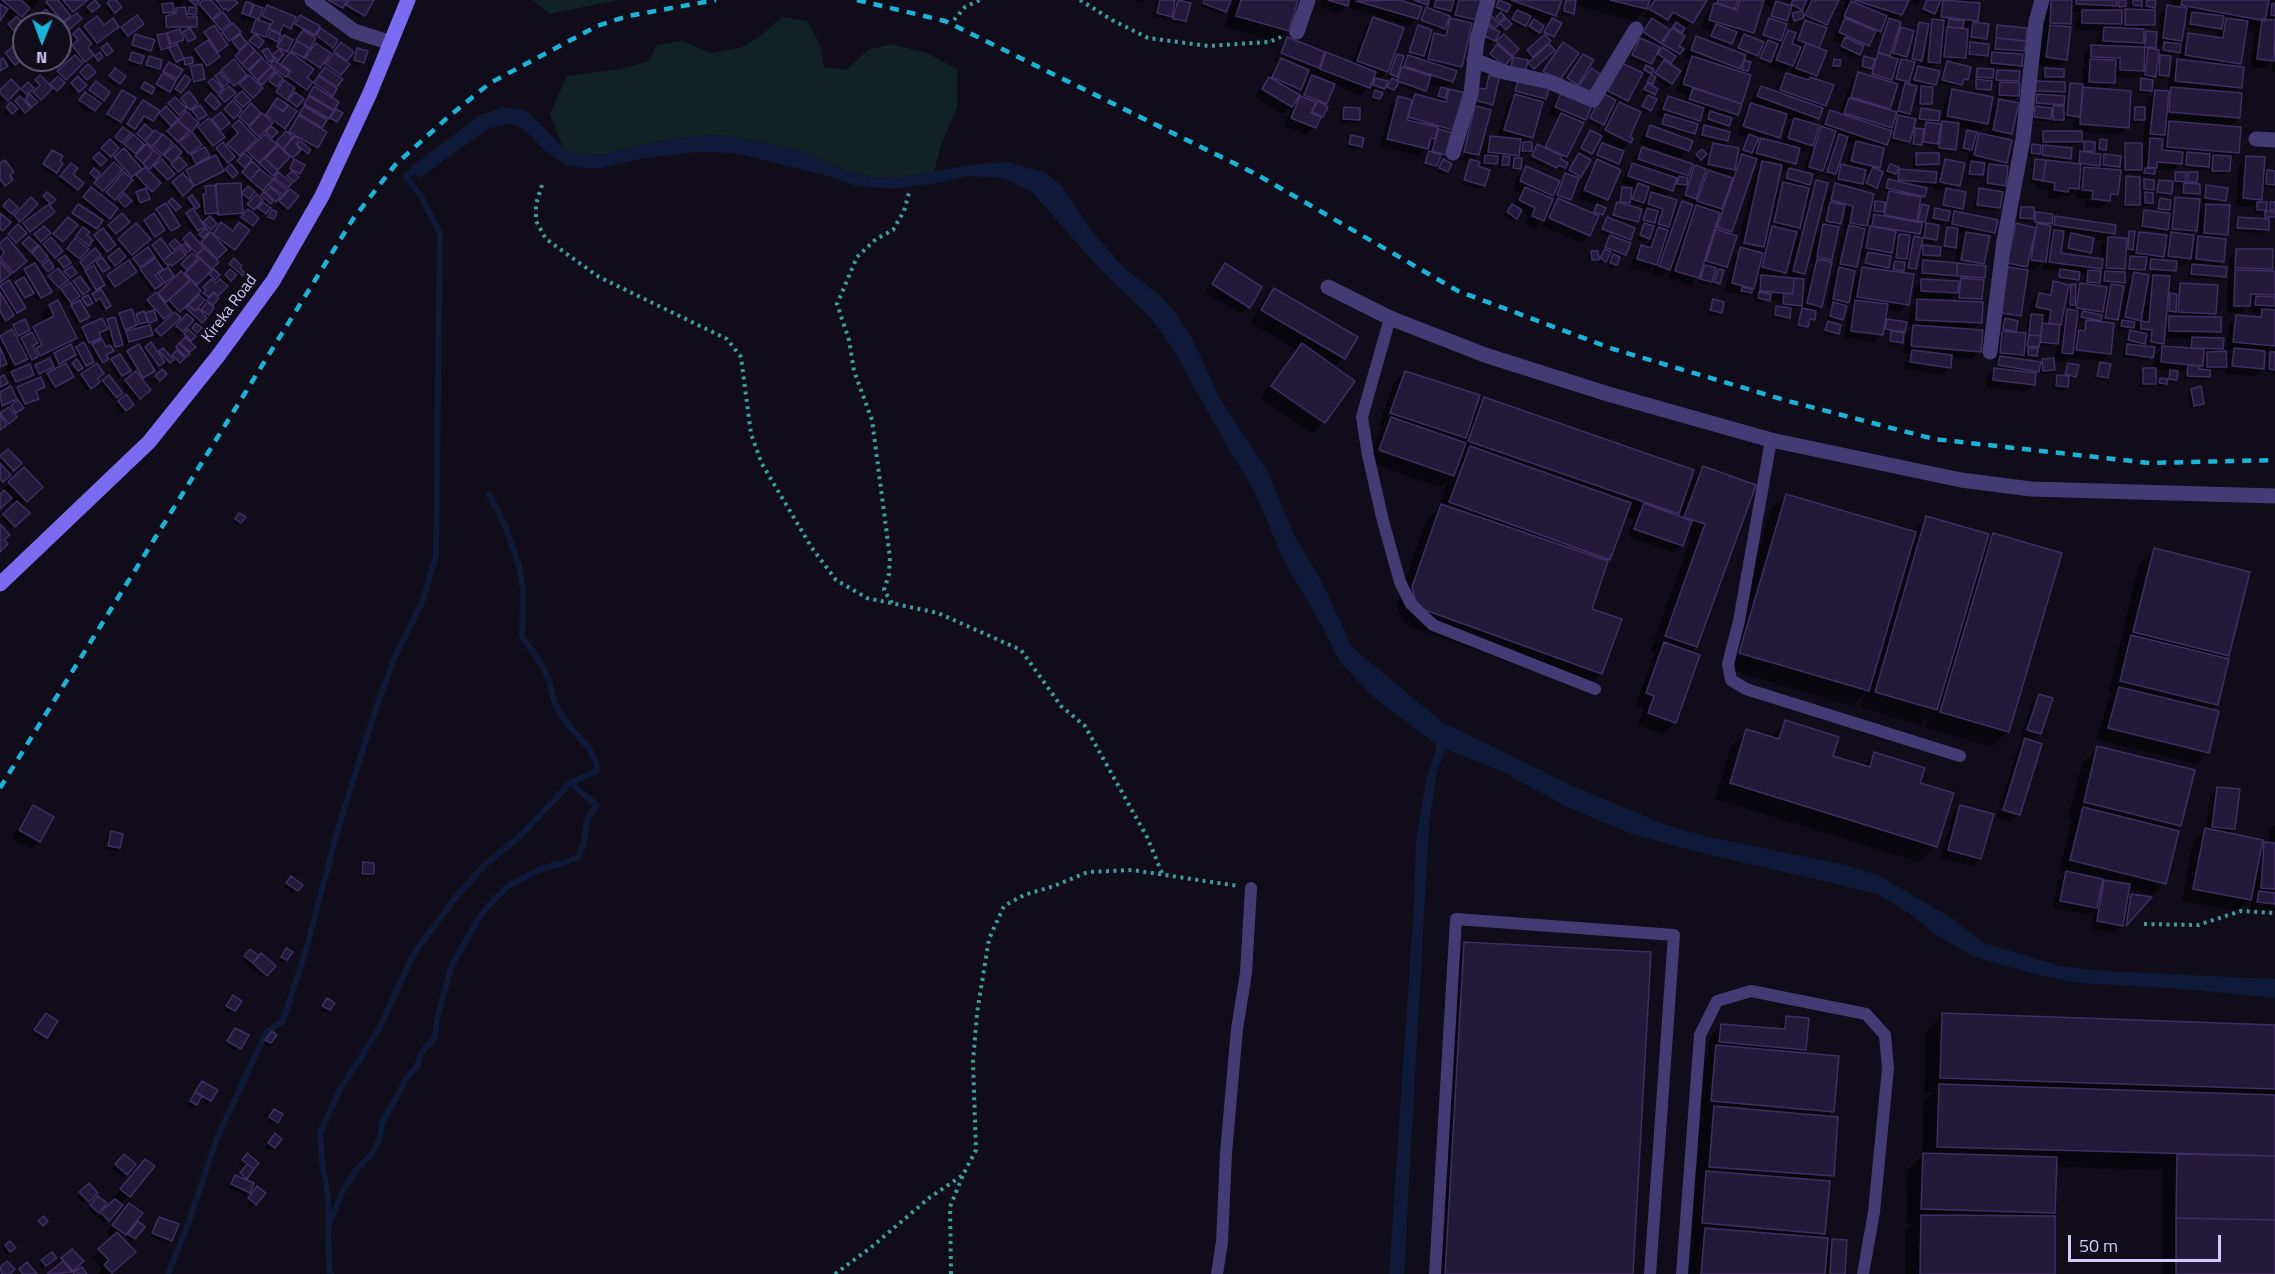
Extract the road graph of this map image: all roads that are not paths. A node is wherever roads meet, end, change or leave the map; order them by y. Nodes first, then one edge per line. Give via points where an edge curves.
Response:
1 (312, 0) edge
2 (408, 0) edge
3 (1308, 0) edge
4 (1488, 0) edge
5 (2042, 0) edge
6 (1636, 29) dead end
7 (1297, 32) road end
8 (391, 43) junction
9 (1474, 60) junction
10 (2256, 139) dead end
11 (2275, 140) edge
12 (1453, 153) dead end
13 (1328, 287) dead end
14 (1390, 318) junction
15 (1990, 352) dead end
16 (1771, 440) junction
17 (2275, 496) edge
18 (0, 584) edge
19 (1595, 689) dead end
20 (1960, 756) dead end
21 (1251, 888) road end
22 (1217, 1274) edge
23 (1435, 1274) edge
24 (1650, 1274) edge
25 (1682, 1274) edge
26 (1863, 1274) edge

1 - 8 street via 354,31
2 - 8 main road, Kireka Road
3 - 7 street
4 - 9 street
5 - 15 street
6 - 9 street via 1593,100 1550,82 1504,72
8 - 18 main road, Kireka Road via 322,196 273,281 149,441
9 - 12 street via 1471,93
10 - 11 street
13 - 14 street
14 - 16 street via 1485,355
14 - 19 lane via 1362,417 1383,521 1400,582 1411,604 1433,625
16 - 17 street via 1961,480 2031,489
16 - 20 lane via 1728,664 1731,680 1746,689
21 - 22 lane
23 - 24 lane via 1456,919 1674,935
25 - 26 lane via 1700,1035 1717,1000 1751,991 1866,1014 1885,1035 1887,1068 1876,1190

